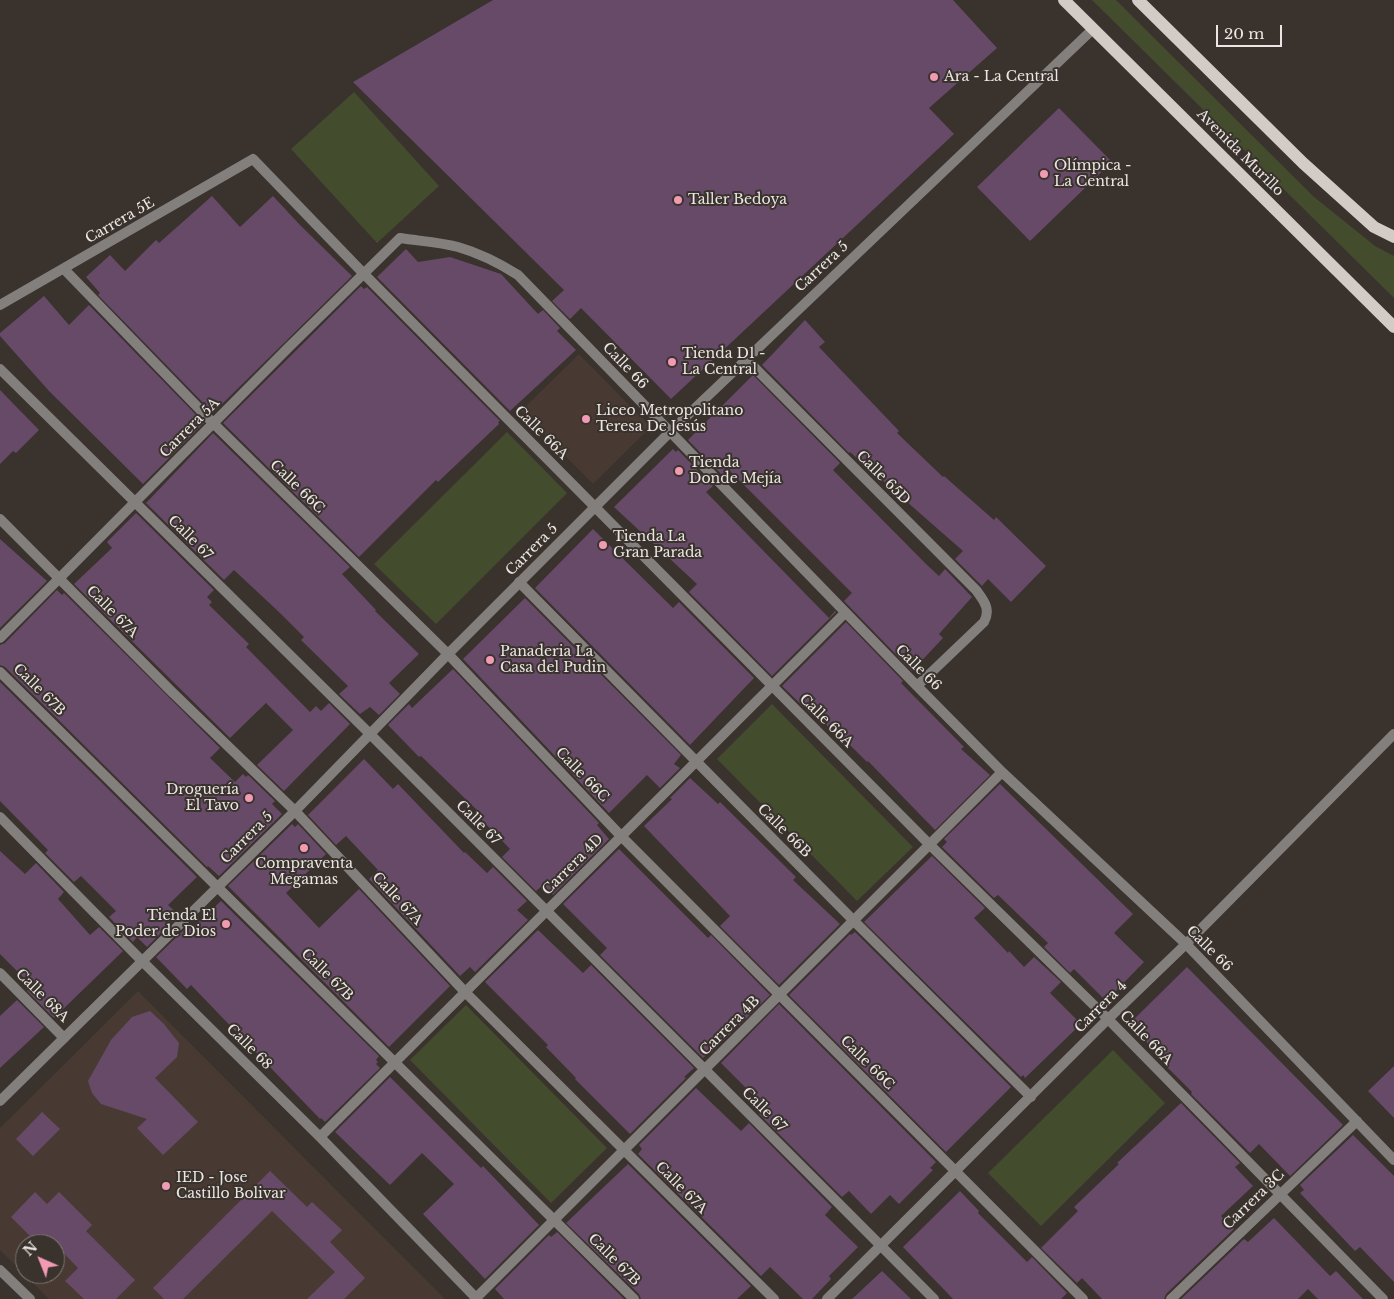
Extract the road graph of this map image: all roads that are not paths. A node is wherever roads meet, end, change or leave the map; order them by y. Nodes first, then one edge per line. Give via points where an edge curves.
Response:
1 (1064, 0) edge
2 (1138, 0) edge
3 (1093, 29) junction
4 (253, 159) joint
5 (1394, 237) edge
6 (400, 238) joint
7 (64, 269) junction
8 (364, 274) junction
9 (0, 305) edge
10 (1394, 327) edge
11 (746, 359) junction
12 (0, 369) edge
13 (213, 424) junction
14 (670, 432) junction
15 (135, 502) junction
16 (595, 506) junction
17 (0, 519) edge
18 (59, 579) junction
19 (519, 582) junction
20 (845, 613) junction
21 (0, 638) edge
22 (448, 654) junction
23 (0, 672) edge
24 (772, 686) junction
25 (917, 686) junction
26 (369, 733) junction
27 (1394, 734) edge
28 (696, 762) junction
29 (1002, 772) junction
30 (295, 811) junction
31 (0, 817) edge
32 (621, 836) junction
33 (930, 845) junction
34 (218, 886) junction
35 (546, 911) junction
36 (854, 921) junction
37 (1186, 944) junction
38 (141, 960) junction
39 (0, 973) edge
40 (465, 992) junction
41 (780, 995) junction
42 (1108, 1019) junction
43 (64, 1038) junction
44 (395, 1062) junction
45 (705, 1070) junction
46 (1032, 1097) junction
47 (0, 1101) edge
48 (1357, 1121) junction
49 (320, 1136) junction
50 (624, 1151) junction
51 (1394, 1160) edge
52 (957, 1171) junction
53 (1280, 1195) junction
54 (555, 1220) junction
55 (882, 1246) junction
56 (0, 1270) edge
57 (30, 1299) edge
58 (476, 1299) edge
59 (634, 1299) edge
60 (774, 1299) edge
61 (827, 1299) edge
62 (934, 1299) edge
63 (1083, 1299) edge
64 (1171, 1299) edge
65 (1383, 1299) edge

1 - 3 main road, Avenida Murillo
2 - 5 main road via 1303,164 1374,227
3 - 10 main road, Avenida Murillo
3 - 11 street, Carrera 5
4 - 7 street, Carrera 5E
4 - 8 street, Calle 66A
6 - 8 street, Carrera 5A
6 - 14 street, Calle 66 via 458,247 501,264 518,275
7 - 9 street, Carrera 5E
7 - 13 street, Calle 66C
8 - 13 street, Carrera 5A
8 - 16 street, Calle 66A
11 - 14 street, Carrera 5
11 - 25 street, Calle 65D via 976,590 987,608 984,622
12 - 15 street, Calle 67
13 - 15 street, Carrera 5A
13 - 22 street, Calle 66C
14 - 16 street, Carrera 5
14 - 20 street, Calle 66
15 - 18 street, Carrera 5A
15 - 26 street, Calle 67
16 - 19 street, Carrera 5
16 - 24 street, Calle 66A
17 - 18 street, Calle 67A
18 - 21 street, Carrera 5A
18 - 30 street, Calle 67A
19 - 22 street, Carrera 5
19 - 28 street, Calle 66B
20 - 24 street, Carrera 4D
20 - 25 street, Calle 66
22 - 26 street, Carrera 5
22 - 32 street, Calle 66C
23 - 34 street, Calle 67B
24 - 28 street, Carrera 4D
24 - 33 street, Calle 66A
25 - 29 street, Calle 66
26 - 30 street, Carrera 5
26 - 35 street, Calle 67
27 - 37 street, Carrera 4
28 - 32 street, Carrera 4D
28 - 36 street, Calle 66B
29 - 33 street, Carrera 4B
29 - 37 street, Calle 66
30 - 34 street, Carrera 5
30 - 40 street, Calle 67A
31 - 38 street, Calle 68
32 - 35 street, Carrera 4D
32 - 41 street, Calle 66C
33 - 36 street, Carrera 4B
33 - 42 street, Calle 66A
34 - 38 street, Carrera 5
34 - 44 street, Calle 67B
35 - 40 street, Carrera 4D
35 - 45 street, Calle 67
36 - 41 street, Carrera 4B
36 - 46 street, Calle 66B
37 - 42 street, Carrera 4
37 - 48 street, Calle 66
38 - 43 street, Carrera 5
38 - 49 street, Calle 68
39 - 43 street, Calle 68A
40 - 44 street, Carrera 4D
40 - 50 street, Calle 67A
41 - 45 street, Carrera 4B
41 - 52 street, Calle 66C
42 - 46 street, Carrera 4
42 - 53 street, Calle 66A
43 - 47 street, Carrera 5
44 - 49 street, Carrera 4D
44 - 54 street, Calle 67B
45 - 50 street, Carrera 4B
45 - 55 street, Calle 67
46 - 52 street, Carrera 4
48 - 51 street, Calle 66
48 - 53 street, Carrera 3C
49 - 58 street, Calle 68
50 - 54 street, Carrera 4B
50 - 60 street, Calle 67A
52 - 55 street, Carrera 4
52 - 63 street, Calle 66C
53 - 64 street, Carrera 3C
53 - 65 street, Calle 66A
54 - 58 street, Carrera 4B
54 - 59 street, Calle 67B
55 - 61 street, Carrera 4
55 - 62 street, Calle 67
56 - 57 street

